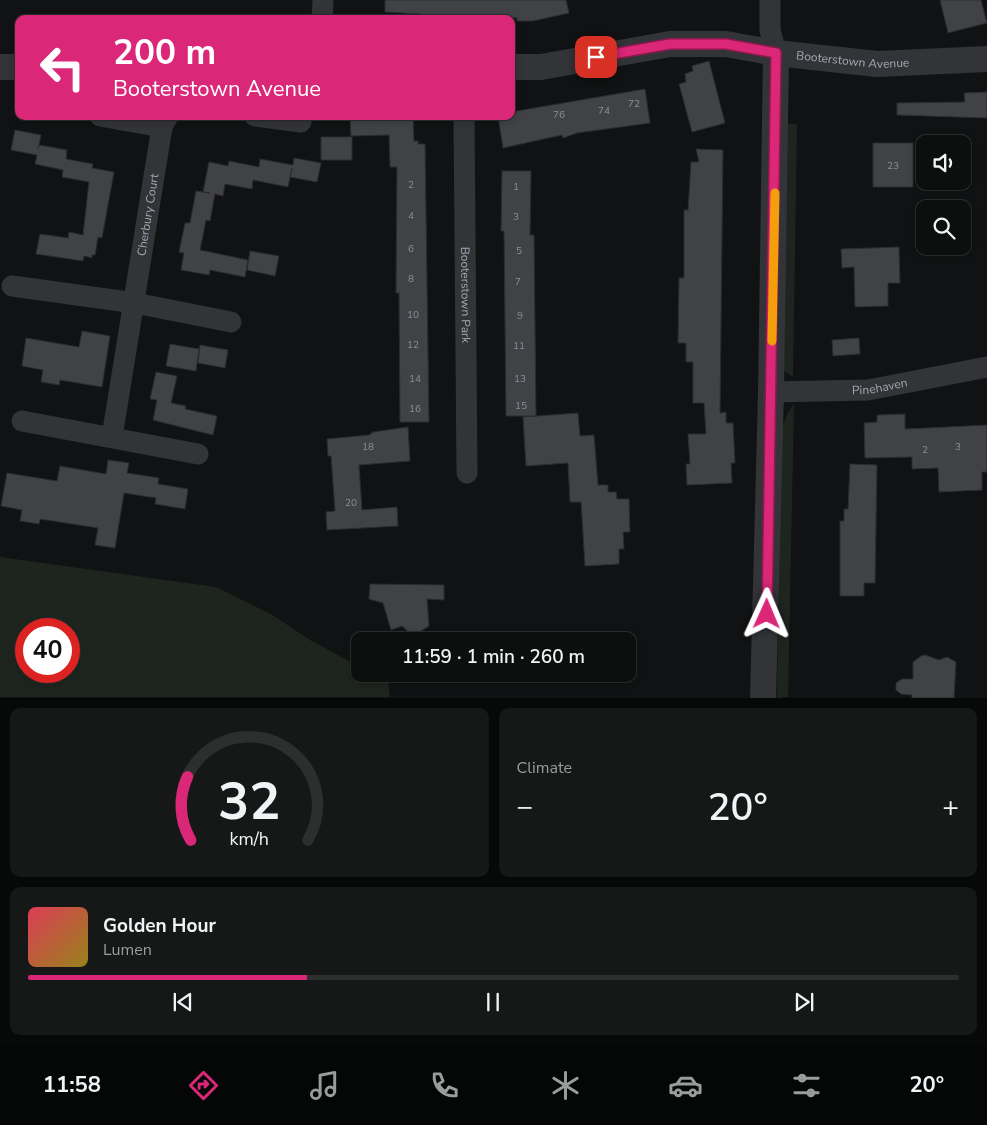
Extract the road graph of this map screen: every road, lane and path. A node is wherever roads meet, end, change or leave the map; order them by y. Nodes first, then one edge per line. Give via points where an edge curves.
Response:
1 (323, 0) edge
2 (770, 0) edge
3 (322, 15) edge
4 (776, 53) junction
5 (987, 59) edge
6 (0, 67) edge
7 (15, 67) edge
8 (515, 67) edge
9 (143, 120) edge
10 (286, 120) edge
11 (464, 120) edge
12 (165, 122) edge
13 (301, 122) dead end
14 (12, 286) dead end
15 (135, 303) junction
16 (231, 322) dead end
17 (987, 367) edge
18 (771, 392) junction
19 (22, 421) dead end
20 (112, 437) junction
21 (198, 454) dead end
22 (467, 473) dead end
23 (763, 698) edge

1 - 3 street
2 - 4 street via 770,30
4 - 5 street, Booterstown Avenue via 877,64
4 - 8 street, Booterstown Avenue via 726,44 670,44 541,67
4 - 18 street
6 - 7 street
9 - 12 street, Cherbury Court
10 - 13 street
11 - 22 street, Booterstown Park
12 - 15 street, Cherbury Court
14 - 15 street
15 - 16 street
15 - 20 street, Cherbury Court
17 - 18 street, Pinehaven via 868,390
18 - 23 street
19 - 20 street
20 - 21 street

